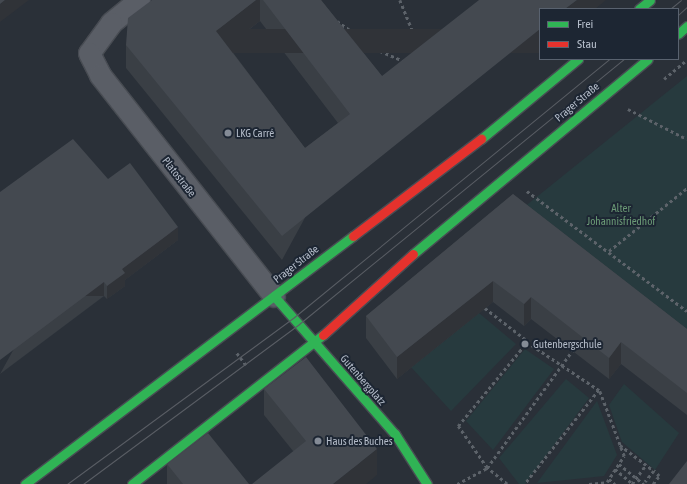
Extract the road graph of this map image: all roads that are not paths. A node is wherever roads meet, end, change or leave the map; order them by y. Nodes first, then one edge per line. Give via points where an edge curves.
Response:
1 (139, 0) edge
2 (650, 0) edge
3 (640, 8) edge
4 (687, 26) edge
5 (679, 33) edge
6 (577, 60) edge
7 (647, 60) edge
8 (274, 296) junction
9 (315, 343) junction
10 (25, 484) edge
11 (132, 484) edge
12 (427, 484) edge

1 - 8 street, Platostraße via 111,23 89,53 100,75
2 - 3 main road
4 - 5 main road
6 - 8 main road, Prager Straße via 481,139
7 - 9 main road, Prager Straße via 360,298
8 - 9 main road, Gutenbergplatz
8 - 10 main road, Prager Straße
9 - 11 main road, Prager Straße
9 - 12 main road, Gutenbergplatz via 395,434

